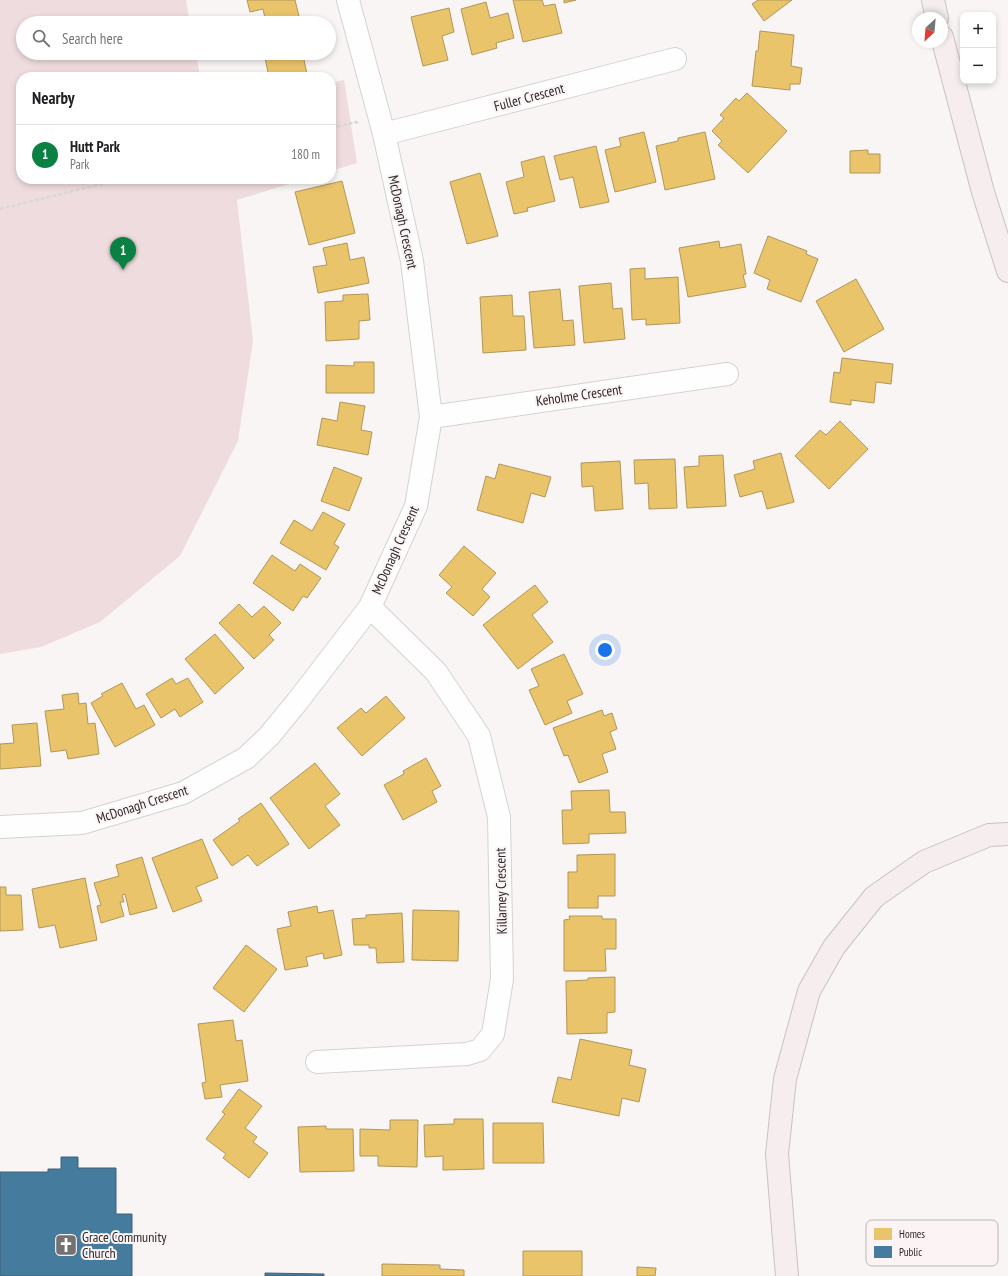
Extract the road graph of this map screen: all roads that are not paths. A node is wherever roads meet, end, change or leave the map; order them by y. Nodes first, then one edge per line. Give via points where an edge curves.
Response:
1 (348, 0) edge
2 (932, 0) edge
3 (935, 12) edge
4 (945, 48) edge
5 (675, 59) dead end
6 (384, 134) junction
7 (1008, 272) edge
8 (727, 374) dead end
9 (431, 417) junction
10 (370, 607) junction
11 (0, 827) edge
12 (1008, 834) edge
13 (317, 1062) dead end
14 (787, 1276) edge

1 - 6 street, McDonagh Crescent
2 - 3 highway
4 - 7 highway via 983,192
5 - 6 street, Fuller Crescent
6 - 9 street, McDonagh Crescent via 412,261
8 - 9 street, Keholme Crescent
9 - 10 street, McDonagh Crescent via 416,506
10 - 11 street, McDonagh Crescent via 298,702 246,758 184,792 82,823
10 - 13 street, Killarney Crescent via 436,672 479,736 499,817 502,979 493,1034 480,1050 467,1054
12 - 14 highway via 989,835 924,862 874,897 834,947 809,990 785,1079 778,1154

